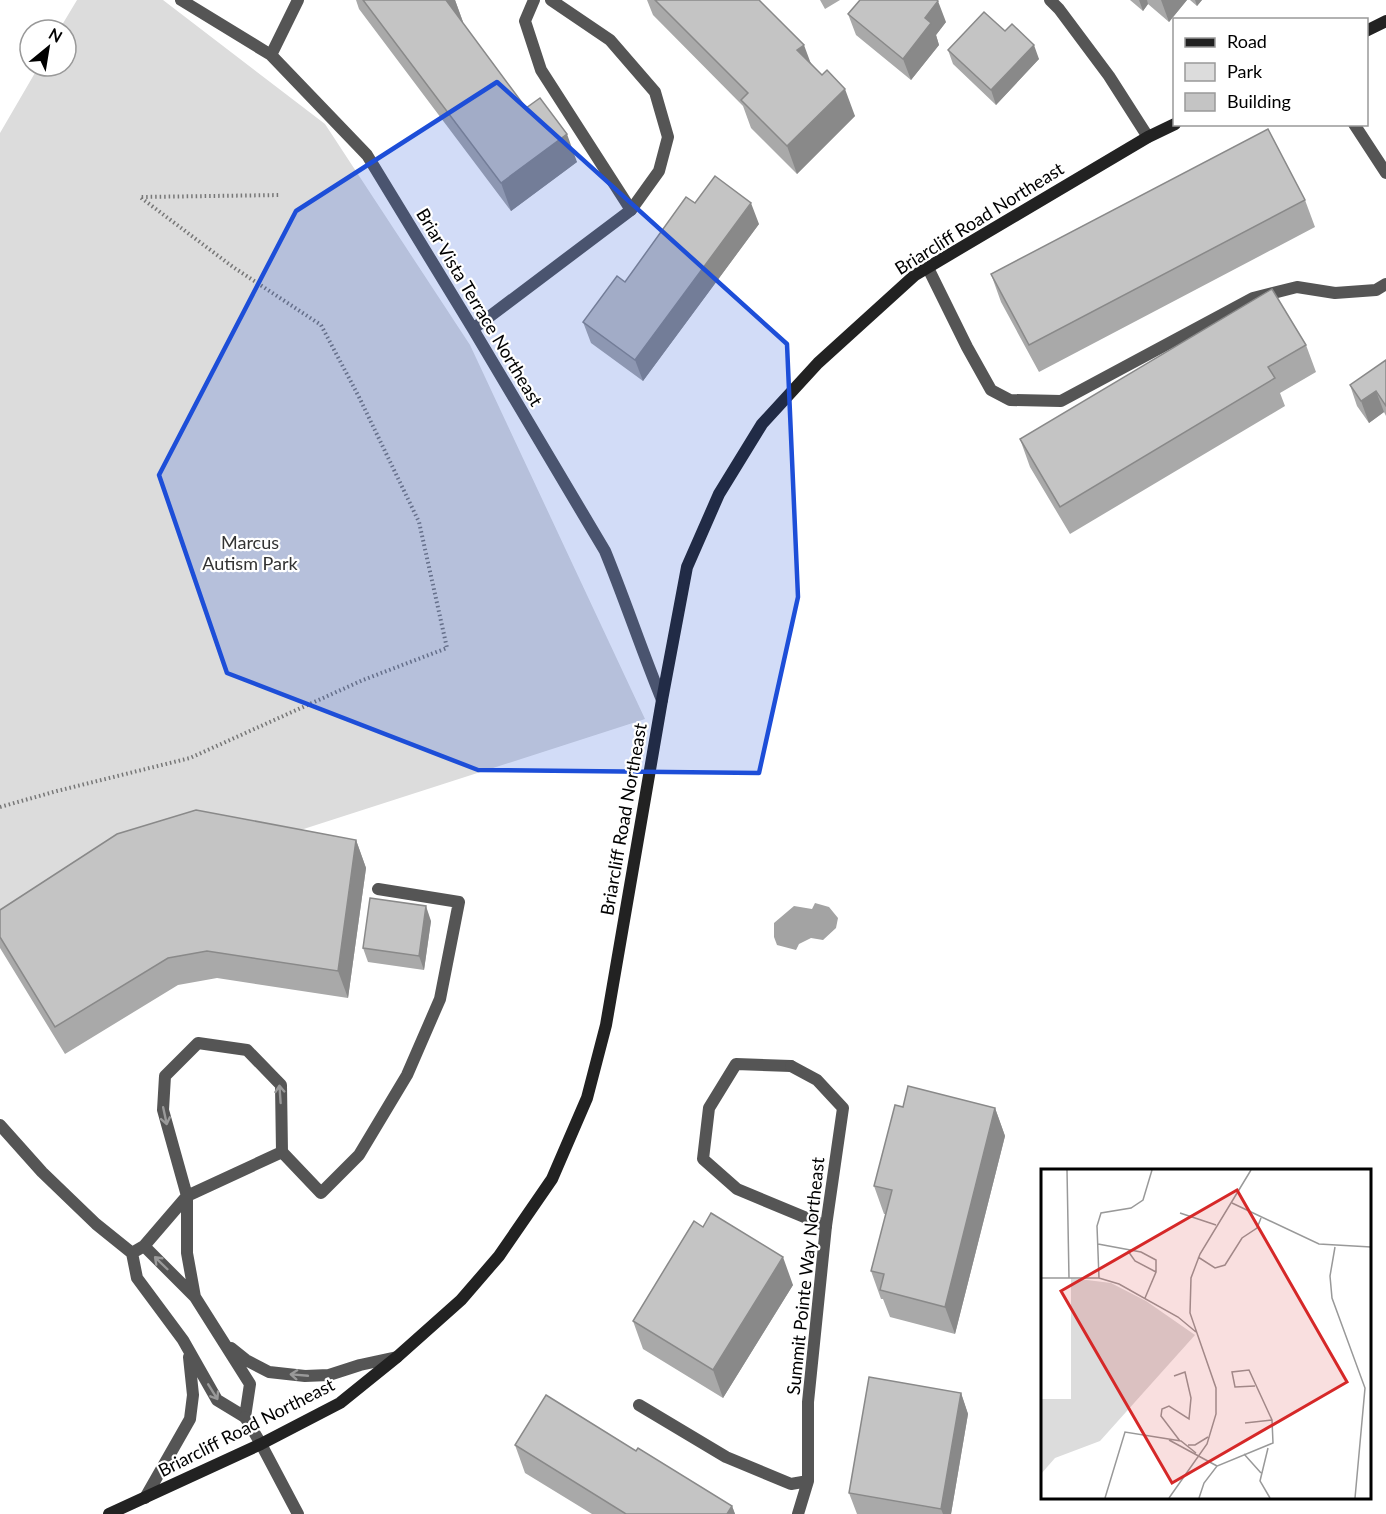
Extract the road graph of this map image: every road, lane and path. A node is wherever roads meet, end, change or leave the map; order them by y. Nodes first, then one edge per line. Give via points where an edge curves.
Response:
1 (181, 0) edge
2 (298, 0) edge
3 (534, 0) edge
4 (551, 0) edge
5 (1050, 0) edge
6 (1386, 21) edge
7 (1368, 30) edge
8 (271, 54) junction
9 (1173, 125) edge
10 (1355, 126) edge
11 (1148, 137) junction
12 (1386, 173) edge
13 (281, 195) dead end
14 (631, 210) junction
15 (928, 268) junction
16 (1386, 284) edge
17 (473, 329) junction
18 (662, 700) junction
19 (0, 807) edge
20 (378, 889) dead end
21 (0, 1125) edge
22 (282, 1152) junction
23 (187, 1196) junction
24 (826, 1226) junction
25 (144, 1246) junction
26 (132, 1253) junction
27 (195, 1297) junction
28 (223, 1341) junction
29 (187, 1347) junction
30 (397, 1357) junction
31 (639, 1405) dead end
32 (245, 1417) junction
33 (261, 1444) junction
34 (808, 1481) junction
35 (145, 1498) junction
36 (109, 1514) edge
37 (298, 1514) edge
38 (798, 1514) edge

1 - 8 street, Briar Vista Terrace Northeast
2 - 8 street
3 - 14 street via 525,21 541,69
4 - 14 street via 610,40 655,92 668,137 659,171
5 - 11 street via 1109,76
6 - 7 main road
8 - 17 street, Briar Vista Terrace Northeast via 367,155
9 - 11 main road, Briarcliff Road Northeast
10 - 12 street
11 - 15 main road, Briarcliff Road Northeast
13 - 19 path via 140,197 233,267 321,325 419,522 447,648 363,680 190,758
14 - 17 street
15 - 16 street via 991,390 1010,400 1061,400 1254,298 1297,287 1335,293 1376,290
15 - 18 main road, Briarcliff Road Northeast via 915,275 818,363 762,424 719,494 687,567
17 - 18 street, Briar Vista Terrace Northeast via 605,551
18 - 30 main road, Briarcliff Road Northeast via 606,1025 587,1098 552,1179 499,1256 461,1300
20 - 22 street via 459,902 440,999 406,1075 359,1155 321,1193
21 - 26 street via 88,1217
22 - 23 street
22 -> 23 street via 281,1085 248,1050 198,1043 165,1076 163,1110
23 - 25 street
23 - 27 street via 187,1253
24 - 24 street, Summit Pointe Way Northeast via 843,1108 817,1080 791,1066 736,1065 709,1108 703,1159 737,1190
24 - 34 street, Summit Pointe Way Northeast via 808,1402
25 - 26 street
27 -> 25 street
26 - 29 street via 137,1278
27 - 28 street
30 -> 28 street via 329,1375 305,1376 269,1372
28 - 32 street via 250,1384
29 -> 32 street via 217,1400
29 - 35 street via 193,1395 190,1419
30 - 33 main road, Briarcliff Road Northeast via 340,1403
31 - 34 street via 726,1457 790,1484
32 - 33 street
33 - 35 main road, Briarcliff Road Northeast
33 - 37 street
34 - 38 street, Summit Pointe Way Northeast
35 - 36 main road, Briarcliff Road Northeast

